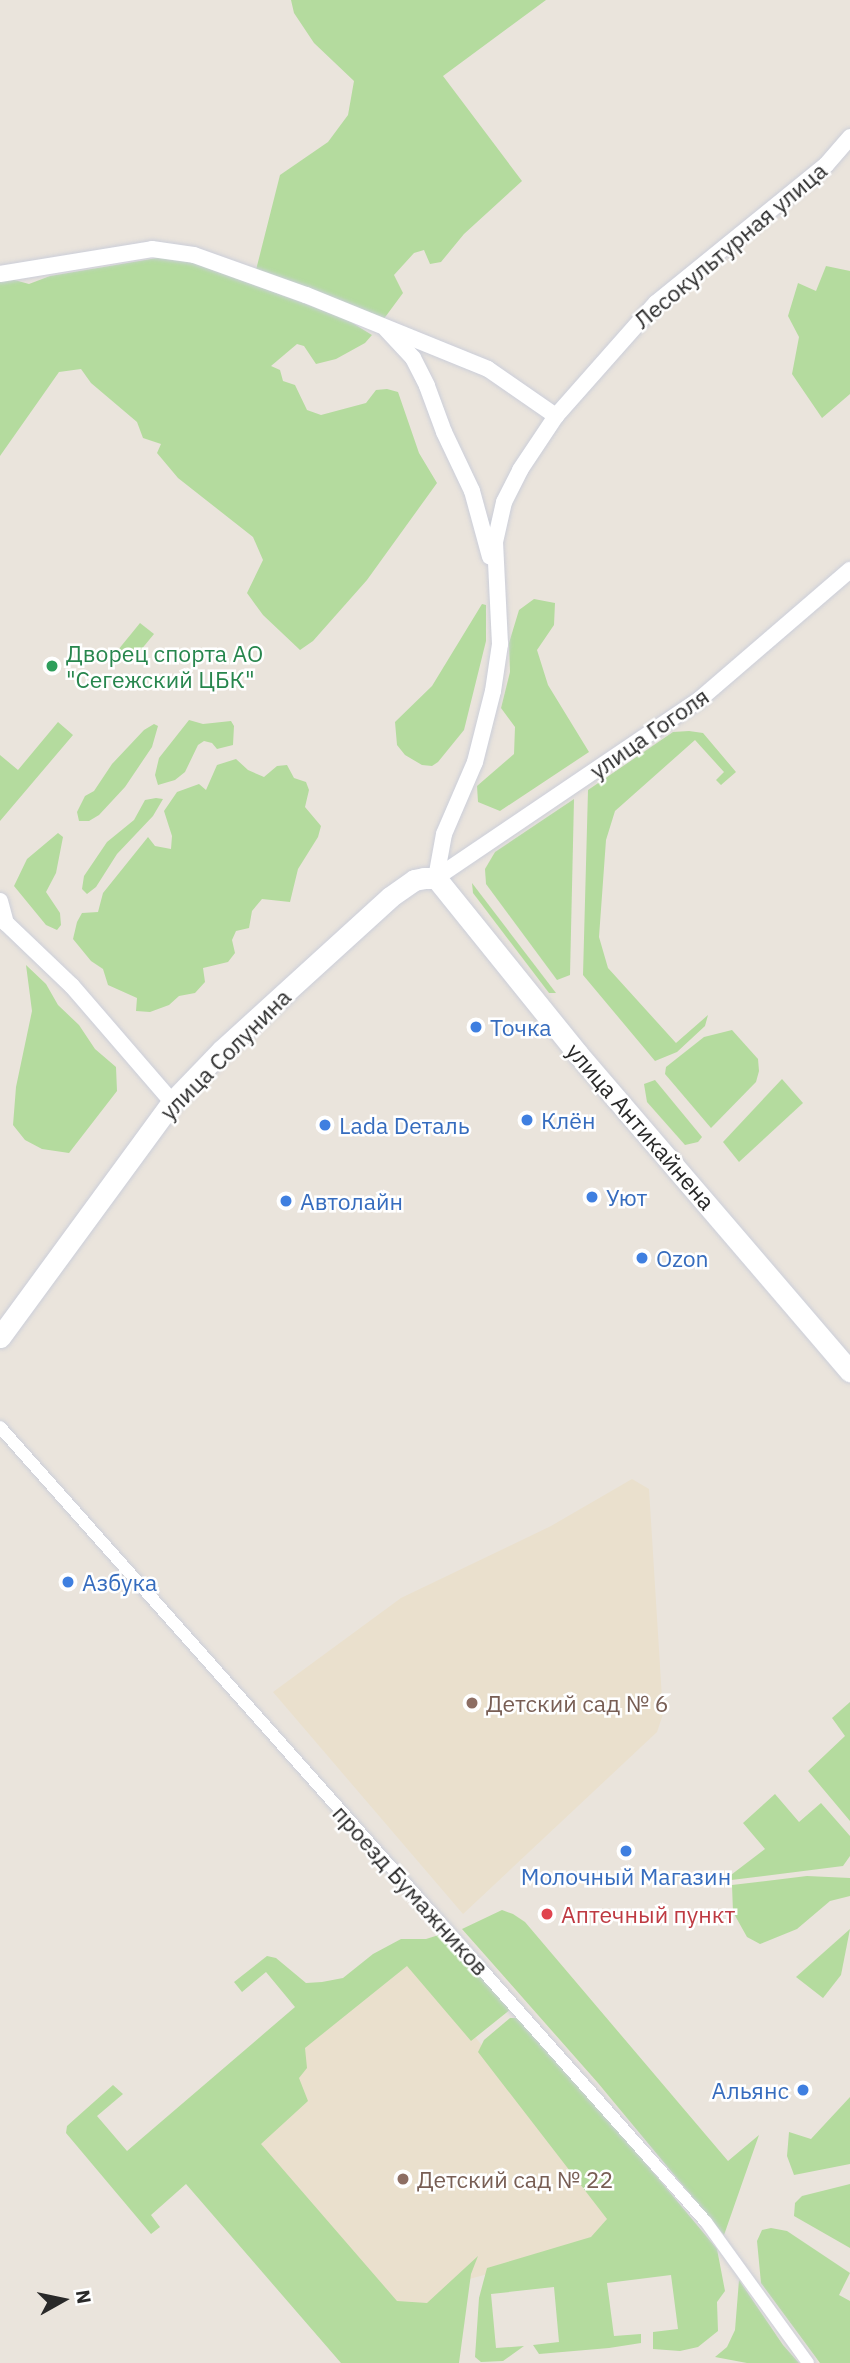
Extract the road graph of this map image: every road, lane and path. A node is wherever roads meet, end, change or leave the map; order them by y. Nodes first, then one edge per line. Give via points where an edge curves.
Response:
1 (850, 137) edge
2 (0, 274) edge
3 (382, 324) junction
4 (556, 416) junction
5 (850, 570) edge
6 (495, 581) junction
7 (436, 878) junction
8 (0, 901) edge
9 (172, 1102) junction
10 (0, 1337) edge
11 (850, 1371) edge
12 (0, 1427) edge
13 (808, 2363) edge

1 - 4 street, Лесокультурная улица via 826,165 656,303
2 - 3 street, Лесокультурная улица via 152,248 215,262
3 - 4 street, Лесокультурная улица via 488,369
3 - 6 street, Лесокультурная улица via 413,358 427,386 472,491
4 - 6 street, Лесокультурная улица via 504,502 495,542
5 - 7 street, улица Гоголя via 701,699
6 - 7 street, Лесокультурная улица via 500,644 494,691 475,762 444,834
7 - 9 street, улица Солунина via 414,880 390,897 221,1051
7 - 11 street, улица Антикайнена via 578,1054
8 - 9 street via 6,923 72,986
9 - 10 street, улица Солунина
12 - 13 street, проезд Бумажников via 706,2222

